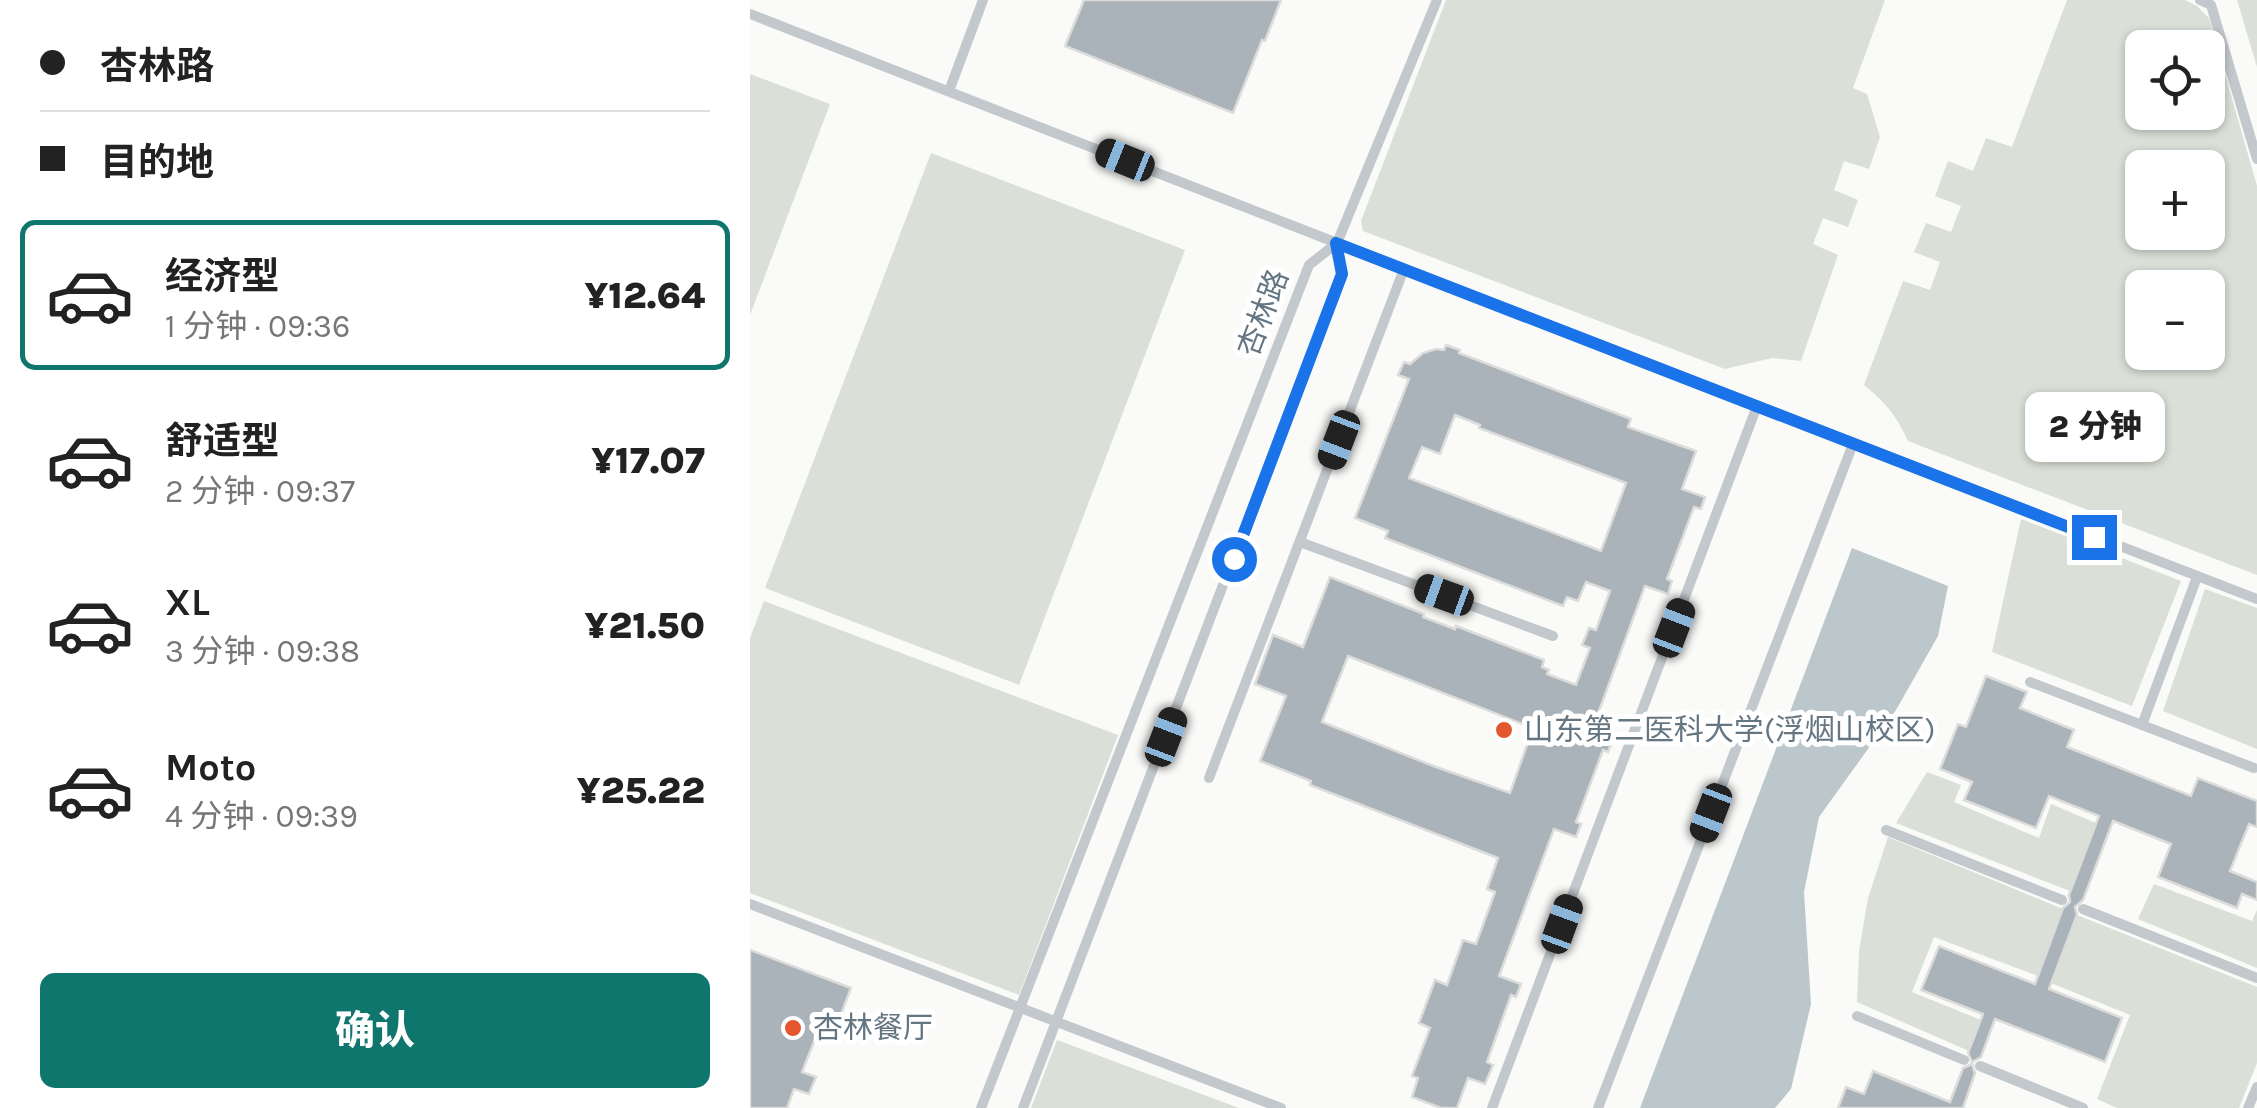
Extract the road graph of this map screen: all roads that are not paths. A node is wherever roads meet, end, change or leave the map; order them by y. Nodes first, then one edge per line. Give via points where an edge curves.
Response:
1 (982, 0) edge
2 (1437, 0) edge
3 (2200, 0) edge
4 (750, 14) edge
5 (949, 90) junction
6 (2257, 159) edge
7 (1336, 243) junction
8 (1404, 269) junction
9 (1757, 406) junction
10 (1853, 444) junction
11 (1300, 542) junction
12 (2197, 577) junction
13 (2257, 600) edge
14 (1553, 636) dead end
15 (2030, 682) dead end
16 (2142, 724) junction
17 (2254, 768) dead end
18 (1209, 778) dead end
19 (1886, 830) dead end
20 (2062, 900) dead end
21 (750, 904) edge
22 (2083, 908) dead end
23 (2257, 978) edge
24 (1020, 1008) junction
25 (1856, 1016) dead end
26 (1056, 1022) junction
27 (1964, 1060) dead end
28 (1980, 1066) dead end
29 (2257, 1087) edge
30 (982, 1108) edge
31 (1023, 1108) edge
32 (1281, 1108) edge
33 (1492, 1108) edge
34 (1598, 1108) edge
35 (2083, 1108) edge
36 (2248, 1108) edge

1 - 5 lane
2 - 7 lane
3 - 6 lane via 2211,5
4 - 5 lane
5 - 7 lane
7 - 8 lane
7 - 24 lane, 杏林路 via 1308,264
7 - 26 lane, 杏林路 via 1342,274
8 - 9 lane
8 - 11 lane
9 - 10 lane
9 - 33 lane
10 - 12 lane
10 - 34 lane
11 - 14 lane
11 - 18 lane
12 - 13 lane
12 - 16 lane
15 - 16 lane
16 - 17 lane
19 - 20 lane
21 - 24 lane
22 - 23 lane
24 - 26 lane
24 - 30 lane, 杏林路
25 - 27 lane
26 - 31 lane, 杏林路
26 - 32 lane
28 - 35 lane
29 - 36 lane

